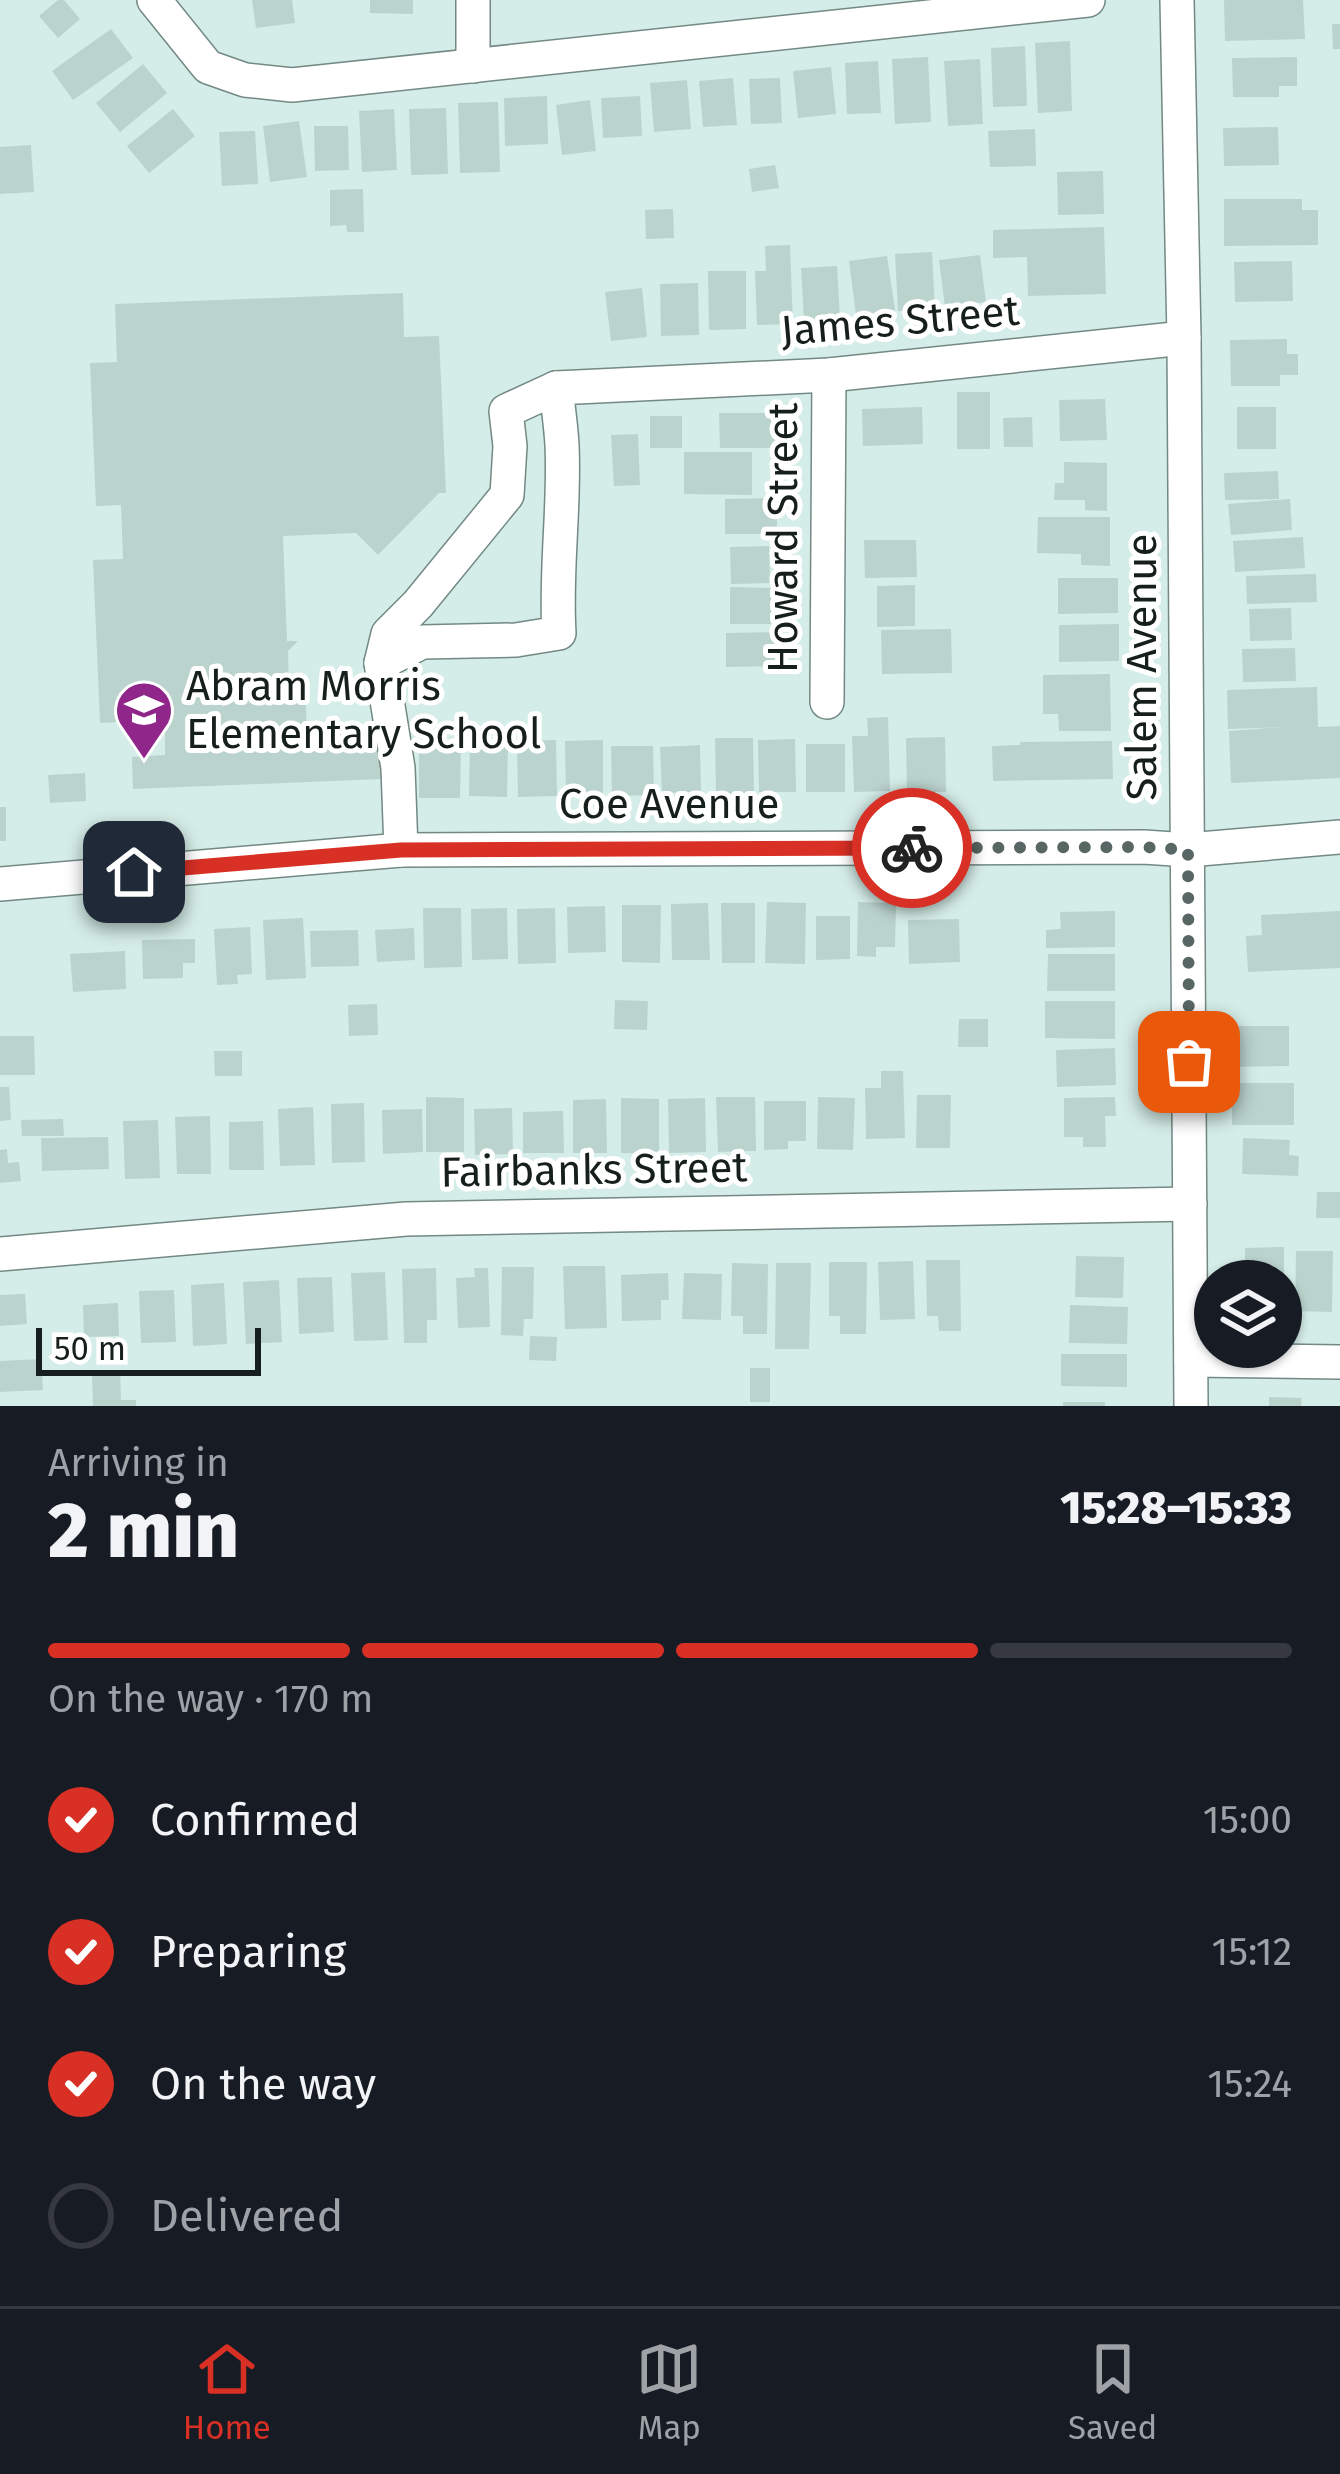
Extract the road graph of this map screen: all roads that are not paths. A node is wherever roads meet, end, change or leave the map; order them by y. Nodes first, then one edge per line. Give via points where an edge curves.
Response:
1 (154, 0) edge
2 (472, 0) edge
3 (1088, 0) edge
4 (1177, 0) edge
5 (819, 15) edge
6 (473, 66) junction
7 (1184, 338) junction
8 (829, 375) junction
9 (556, 388) junction
10 (381, 663) junction
11 (827, 702) dead end
12 (1340, 837) edge
13 (401, 850) junction
14 (1188, 850) junction
15 (0, 884) edge
16 (1190, 1204) junction
17 (0, 1254) edge
18 (1191, 1360) junction
19 (1340, 1362) edge
20 (1191, 1406) edge

1 - 6 street via 208,67 245,80 292,86
2 - 6 street
3 - 5 street
4 - 7 street, Salem Avenue
5 - 6 street
7 - 8 street, James Street
7 - 14 street, Salem Avenue
8 - 9 street, James Street
8 - 11 street, Howard Street
9 - 10 street via 506,411 507,495 388,634
9 - 10 street via 559,634 422,641
10 - 13 street
12 - 14 street, Coe Avenue
13 - 14 street, Coe Avenue
13 - 15 street, Coe Avenue
14 - 16 street, Salem Avenue
16 - 17 street, Fairbanks Street via 406,1219
16 - 18 street, Salem Avenue
18 - 19 street
18 - 20 street, Salem Avenue

